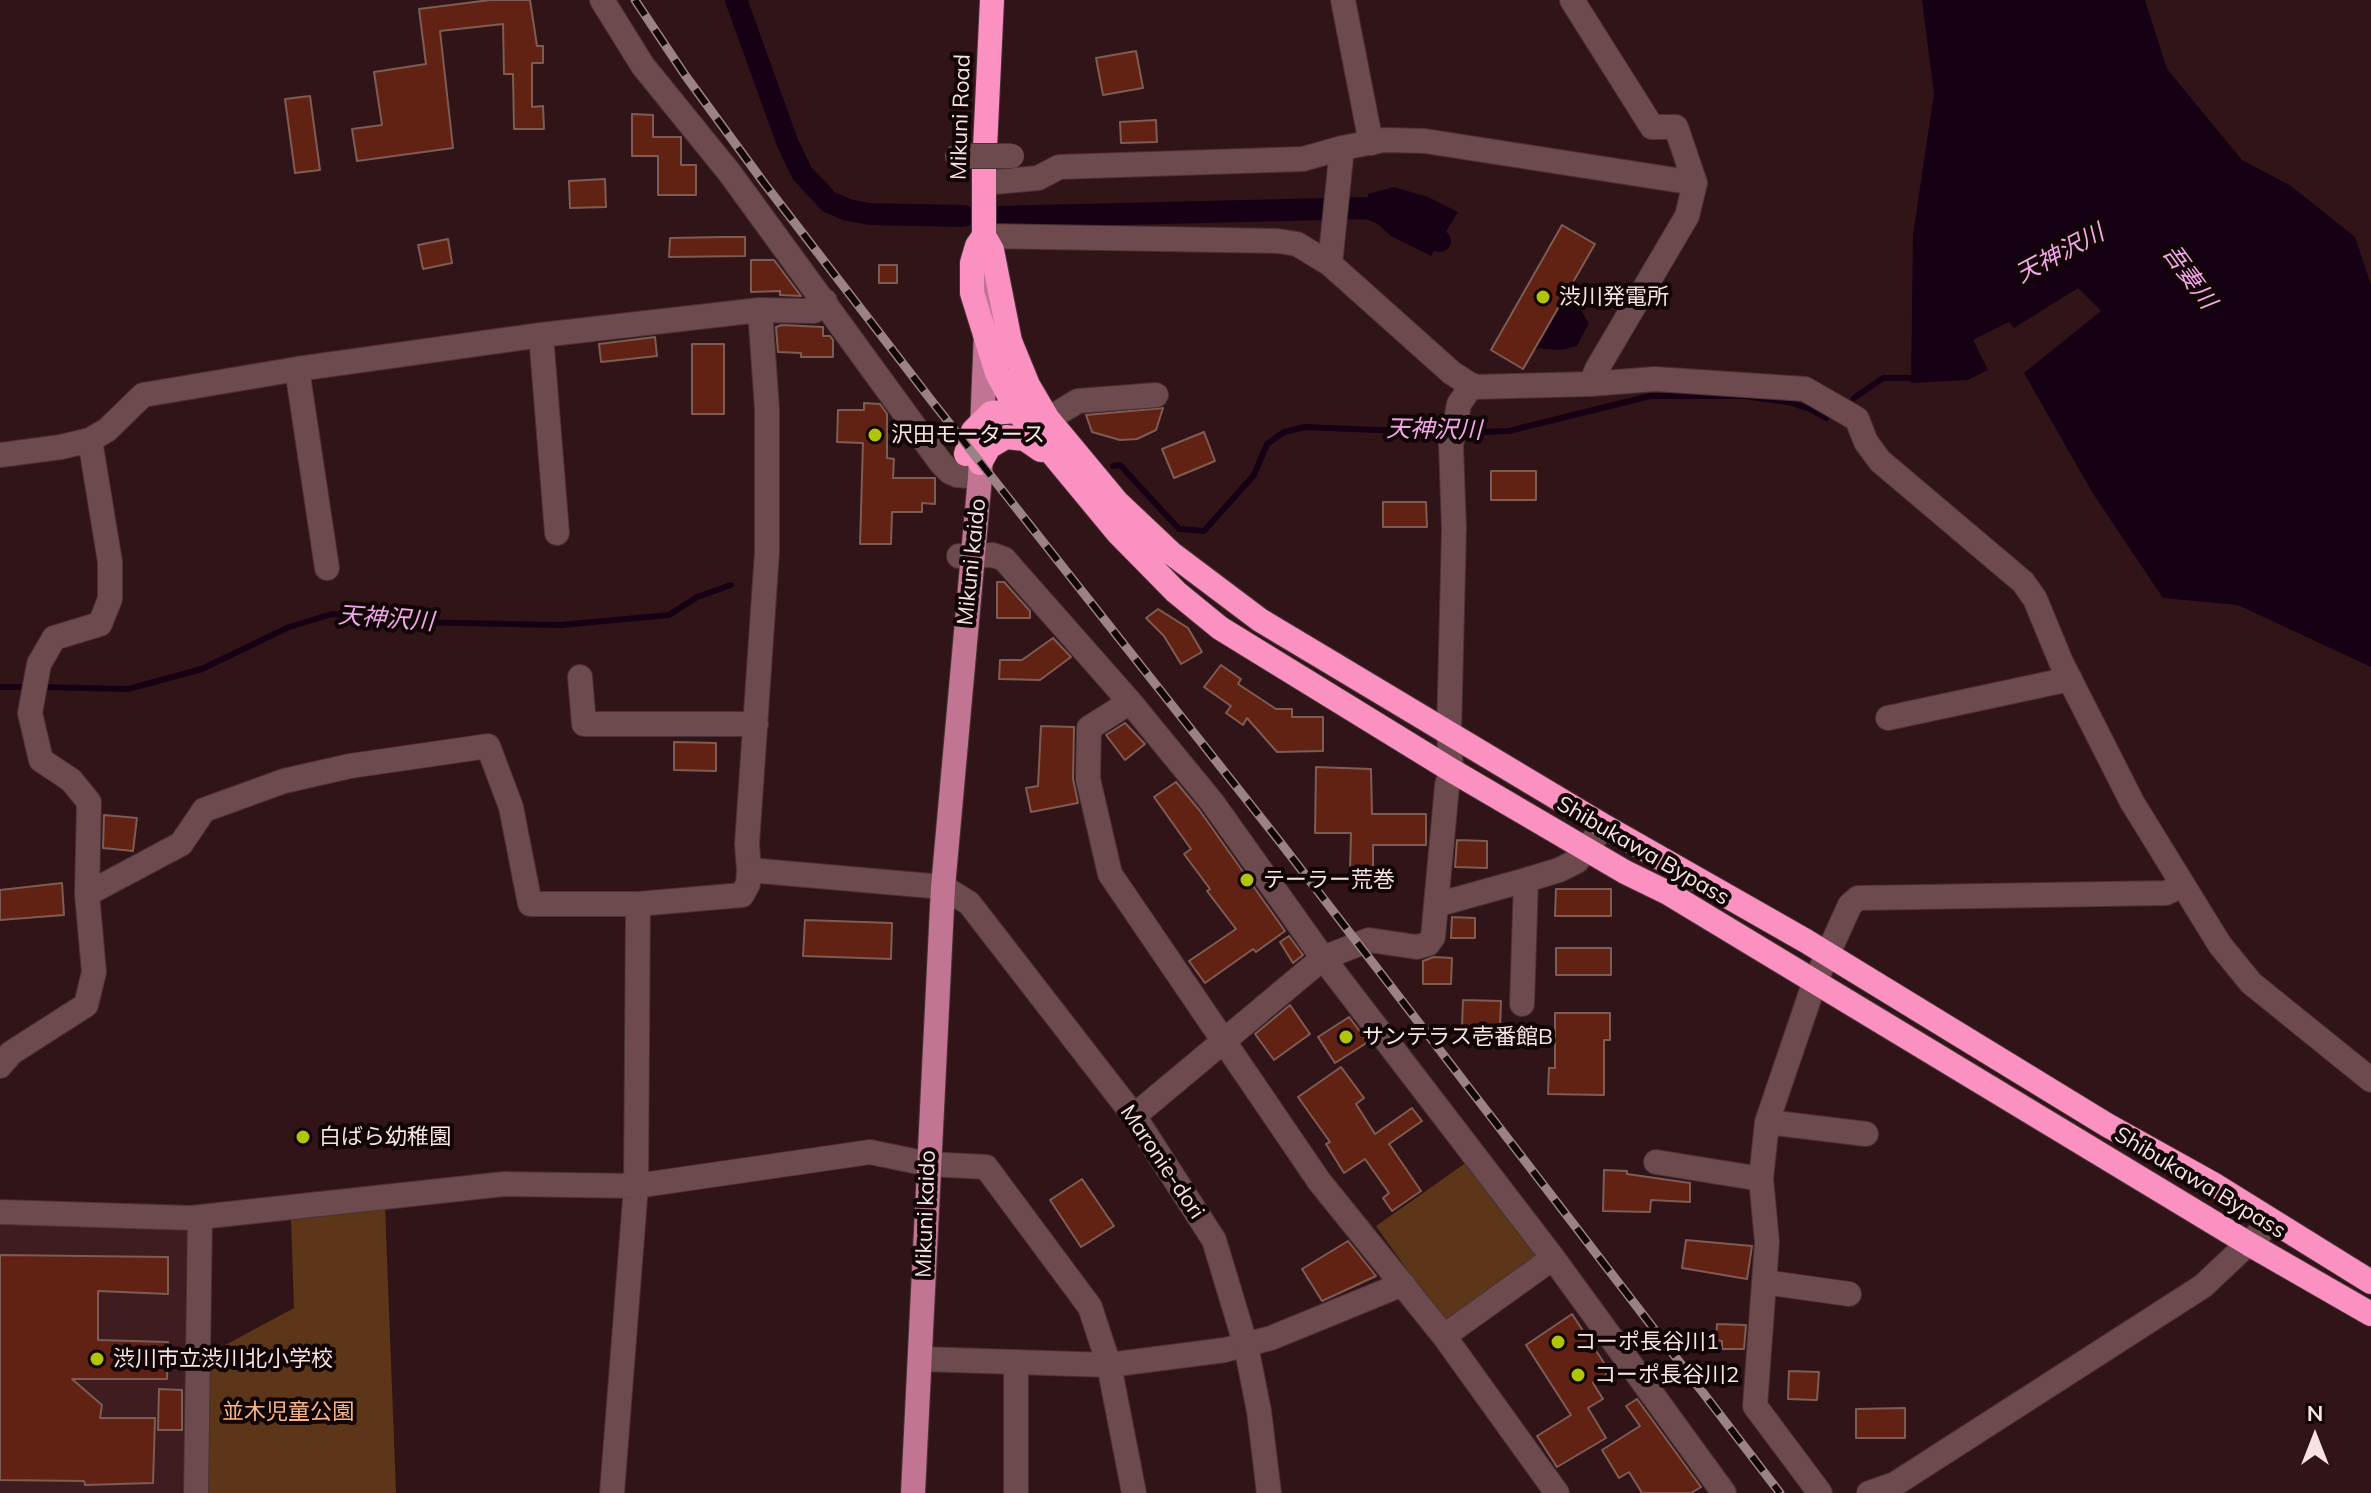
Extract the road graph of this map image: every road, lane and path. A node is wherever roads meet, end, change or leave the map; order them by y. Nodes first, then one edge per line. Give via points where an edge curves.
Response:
1 (602, 0) edge
2 (992, 0) edge
3 (1343, 0) edge
4 (1572, 0) edge
5 (1371, 143) junction
6 (1342, 148) junction
7 (957, 156) dead end
8 (996, 170) junction
9 (1695, 183) junction
10 (984, 236) junction
11 (1330, 264) junction
12 (972, 293) junction
13 (825, 301) junction
14 (760, 310) junction
15 (986, 332) junction
16 (541, 335) junction
17 (297, 369) junction
18 (1591, 384) junction
19 (1472, 385) junction
20 (1156, 395) dead end
21 (1017, 411) junction
22 (1048, 419) junction
23 (982, 421) junction
24 (90, 440) junction
25 (0, 455) edge
26 (1056, 461) junction
27 (973, 468) junction
28 (557, 533) dead end
29 (966, 556) junction
30 (327, 568) dead end
31 (580, 677) dead end
32 (2070, 679) junction
33 (1130, 702) junction
34 (1888, 718) dead end
35 (756, 724) junction
36 (1449, 732) junction
37 (1451, 770) junction
38 (1604, 826) junction
39 (1586, 849) junction
40 (749, 870) junction
41 (1526, 880) junction
42 (2181, 886) junction
43 (943, 887) junction
44 (87, 894) junction
45 (638, 904) junction
46 (1436, 905) junction
47 (1827, 955) junction
48 (1323, 958) junction
49 (1814, 984) junction
50 (1522, 1004) dead end
51 (1224, 1041) junction
52 (0, 1066) edge
53 (2371, 1080) edge
54 (1134, 1116) junction
55 (1767, 1122) junction
56 (1866, 1134) dead end
57 (1656, 1162) dead end
58 (928, 1164) junction
59 (1761, 1179) junction
60 (636, 1186) junction
61 (0, 1212) edge
62 (200, 1217) junction
63 (2271, 1222) junction
64 (2249, 1244) junction
65 (1553, 1258) junction
66 (1764, 1282) junction
67 (2371, 1282) edge
68 (1403, 1284) junction
69 (1849, 1294) dead end
70 (2371, 1314) edge
71 (1444, 1336) junction
72 (1246, 1346) junction
73 (920, 1359) junction
74 (1016, 1362) junction
75 (1109, 1365) junction
76 (196, 1493) edge
77 (612, 1493) edge
78 (913, 1493) edge
79 (1016, 1493) edge
80 (1134, 1493) edge
81 (1269, 1493) edge
82 (1557, 1493) edge
83 (1724, 1493) edge
84 (1820, 1493) edge
85 (1869, 1493) edge

1 - 13 street via 643,66
2 - 8 highway, Mikuni Road
3 - 5 street
4 - 9 street via 1652,127 1676,127
5 - 6 street
5 - 9 street via 1425,141
6 - 8 street via 1303,159 1059,167 1038,178
6 - 11 street
7 - 8 street, bridge
8 - 10 highway, Mikuni Road
9 - 18 street via 1687,216
10 - 11 street via 1278,241 1297,244
10 - 12 highway via 972,263
10 - 15 main road, Mikuni kaido
10 - 22 highway via 992,250 1010,341
11 - 19 street
12 - 15 highway
12 - 27 main road, Mikuni kaido
13 - 14 street via 814,311
13 - 27 street via 941,463 950,472
14 - 16 street
14 - 35 street via 767,409 767,552
15 - 21 highway, Shibukawa Bypass via 997,373
15 - 23 main road, Mikuni kaido
16 - 17 street
16 - 28 street
17 - 24 street via 143,395
17 - 30 street
18 - 19 street
18 - 32 street via 1655,379 1805,389 1857,419 1880,461 2023,582
19 - 36 street via 1459,404 1451,437
20 - 22 street via 1078,401
21 - 22 highway
21 - 23 highway via 991,413
21 - 26 highway, Shibukawa Bypass
22 - 36 highway via 1117,502 1200,578 1260,620
23 - 27 main road, Mikuni kaido
24 - 25 street
24 - 44 street via 110,562 110,599 100,624 54,638 39,664 30,713 41,760 71,780 89,802
26 - 27 highway via 1025,439 1006,437 989,447
26 - 37 highway, Shibukawa Bypass via 1118,533 1220,628
27 - 29 main road, Mikuni kaido
29 - 33 street via 1004,559
29 - 43 main road, Mikuni kaido via 943,746
31 - 35 street via 584,724
32 - 34 street
32 - 42 street
33 - 48 street via 1212,802
33 - 51 street via 1089,728 1088,779 1110,874
35 - 40 street
36 - 37 street
36 - 38 highway, Shibukawa Bypass
37 - 39 highway, Shibukawa Bypass
37 - 46 street
38 - 39 street
38 - 47 highway, Shibukawa Bypass
39 - 41 street via 1577,861
39 - 49 highway, Shibukawa Bypass
40 - 43 street
40 - 45 street via 742,895
41 - 46 street
41 - 50 street
42 - 47 street via 2166,893 1858,898
42 - 53 street via 2251,983
43 - 54 street, Maronie-dori via 969,903
43 - 58 main road, Mikuni kaido
44 - 45 street via 181,844 204,810 217,805 284,781 350,766 488,746 511,807 530,904
44 - 52 street via 94,972 86,1005 11,1053
45 - 60 street
46 - 48 street via 1428,944 1369,940
47 - 49 street
47 - 63 highway, Shibukawa Bypass
48 - 51 street
48 - 65 street
49 - 55 street
49 - 64 highway, Shibukawa Bypass
51 - 54 street
51 - 68 street via 1319,1181
54 - 72 street, Maronie-dori via 1214,1240
55 - 56 street
55 - 59 street
57 - 59 street
58 - 60 street via 870,1152
58 - 73 main road, Mikuni kaido
58 - 75 street via 986,1167 1090,1307
59 - 66 street via 1767,1242
60 - 62 street via 504,1184
60 - 77 street
61 - 62 street
62 - 76 street
63 - 64 street
63 - 67 highway, Shibukawa Bypass
64 - 70 highway, Shibukawa Bypass
64 - 85 street via 2191,1294 1895,1484
65 - 71 street
65 - 83 street
66 - 69 street
66 - 84 street via 1755,1406
68 - 71 street
68 - 72 street
71 - 82 street
72 - 75 street
72 - 81 street, Maronie-dori
73 - 74 street
73 - 78 main road, Mikuni kaido
74 - 75 street
74 - 79 street
75 - 80 street

